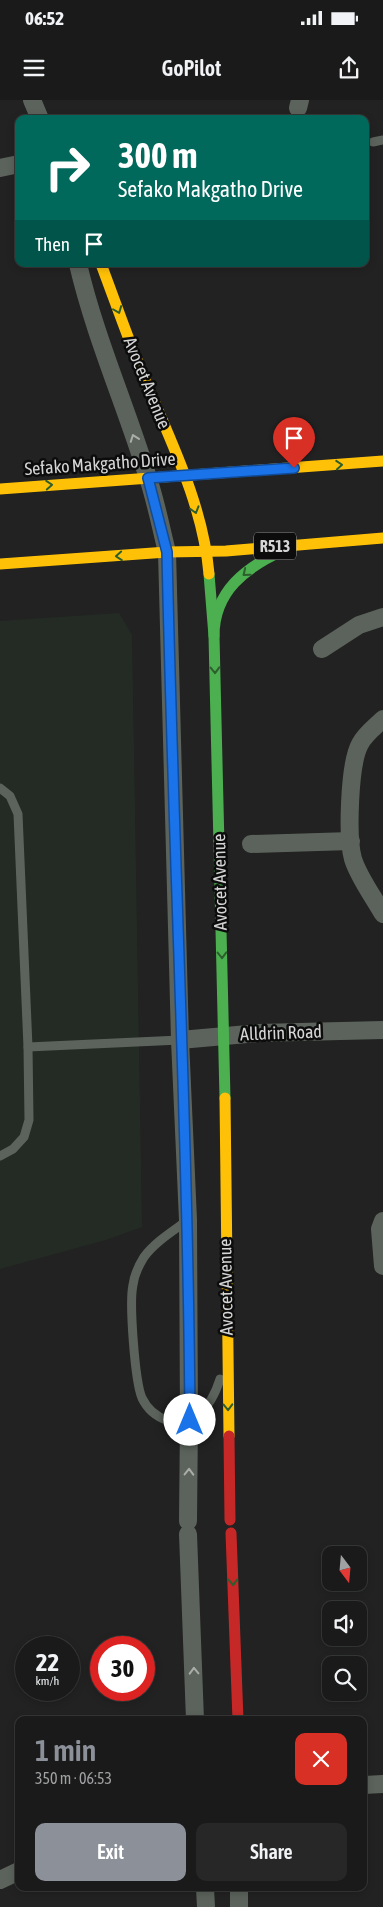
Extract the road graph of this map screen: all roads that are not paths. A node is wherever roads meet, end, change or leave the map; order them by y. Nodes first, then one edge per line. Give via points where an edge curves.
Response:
1 (32, 100) edge
2 (38, 115) edge
3 (383, 140) edge
4 (373, 142) dead end
5 (79, 267) edge
6 (102, 267) edge
7 (383, 461) edge
8 (186, 475) junction
9 (148, 478) junction
10 (0, 489) edge
11 (383, 538) edge
12 (322, 542) junction
13 (167, 552) junction
14 (207, 552) junction
15 (0, 564) edge
16 (383, 617) edge
17 (214, 636) junction
18 (322, 649) dead end
19 (383, 719) edge
20 (0, 788) edge
21 (351, 841) junction
22 (251, 844) dead end
23 (383, 914) edge
24 (383, 1030) edge
25 (224, 1035) junction
26 (180, 1040) junction
27 (28, 1047) junction
28 (0, 1156) edge
29 (188, 1220) junction
30 (383, 1221) edge
31 (383, 1266) edge
32 (227, 1359) junction
33 (190, 1420) junction
34 (230, 1520) dead end
35 (231, 1533) dead end
36 (195, 1716) edge
37 (238, 1716) edge
38 (383, 1784) edge
39 (367, 1785) edge
40 (15, 1874) edge
41 (0, 1880) edge
42 (205, 1891) edge
43 (239, 1891) edge
44 (206, 1907) edge
45 (239, 1907) edge

1 - 2 street
3 - 4 lane
9 -> 5 street, Avocet Avenue
6 -> 8 street, Avocet Avenue via 142,373
8 -> 7 street, Sefako Makgatho Drive
8 - 9 street, Sefako Makgatho Drive
8 -> 14 street, Avocet Avenue
10 -> 9 street, Sefako Makgatho Drive
9 - 13 street, Avocet Avenue
11 - 12 street, R513
12 - 14 street, R513
12 -> 17 street via 283,550 240,578 216,613
13 - 14 street, R513
13 -> 15 street, R513
13 - 26 street, Avocet Avenue
14 - 17 street, Avocet Avenue
16 - 18 street via 359,625
17 -> 25 street, Avocet Avenue
19 - 21 street via 366,735 355,757 351,779
20 - 27 lane via 10,796 18,814
21 - 22 street
21 - 23 street via 356,865
24 - 25 street, Alldrin Road
25 - 26 street, Alldrin Road
25 - 32 street, Avocet Avenue
26 - 27 lane
26 - 29 street, Avocet Avenue
27 - 28 lane via 28,1126 24,1137
29 - 33 street, Avocet Avenue
29 - 33 lane via 144,1257 132,1291 136,1374 142,1399 149,1410 163,1420
30 - 31 street via 380,1229
32 - 33 lane via 212,1397 204,1410
32 -> 34 street, Avocet Avenue
36 -> 33 street, Avocet Avenue via 188,1527
35 -> 37 street
38 - 39 street
40 - 41 street
42 - 44 street
43 - 45 street

